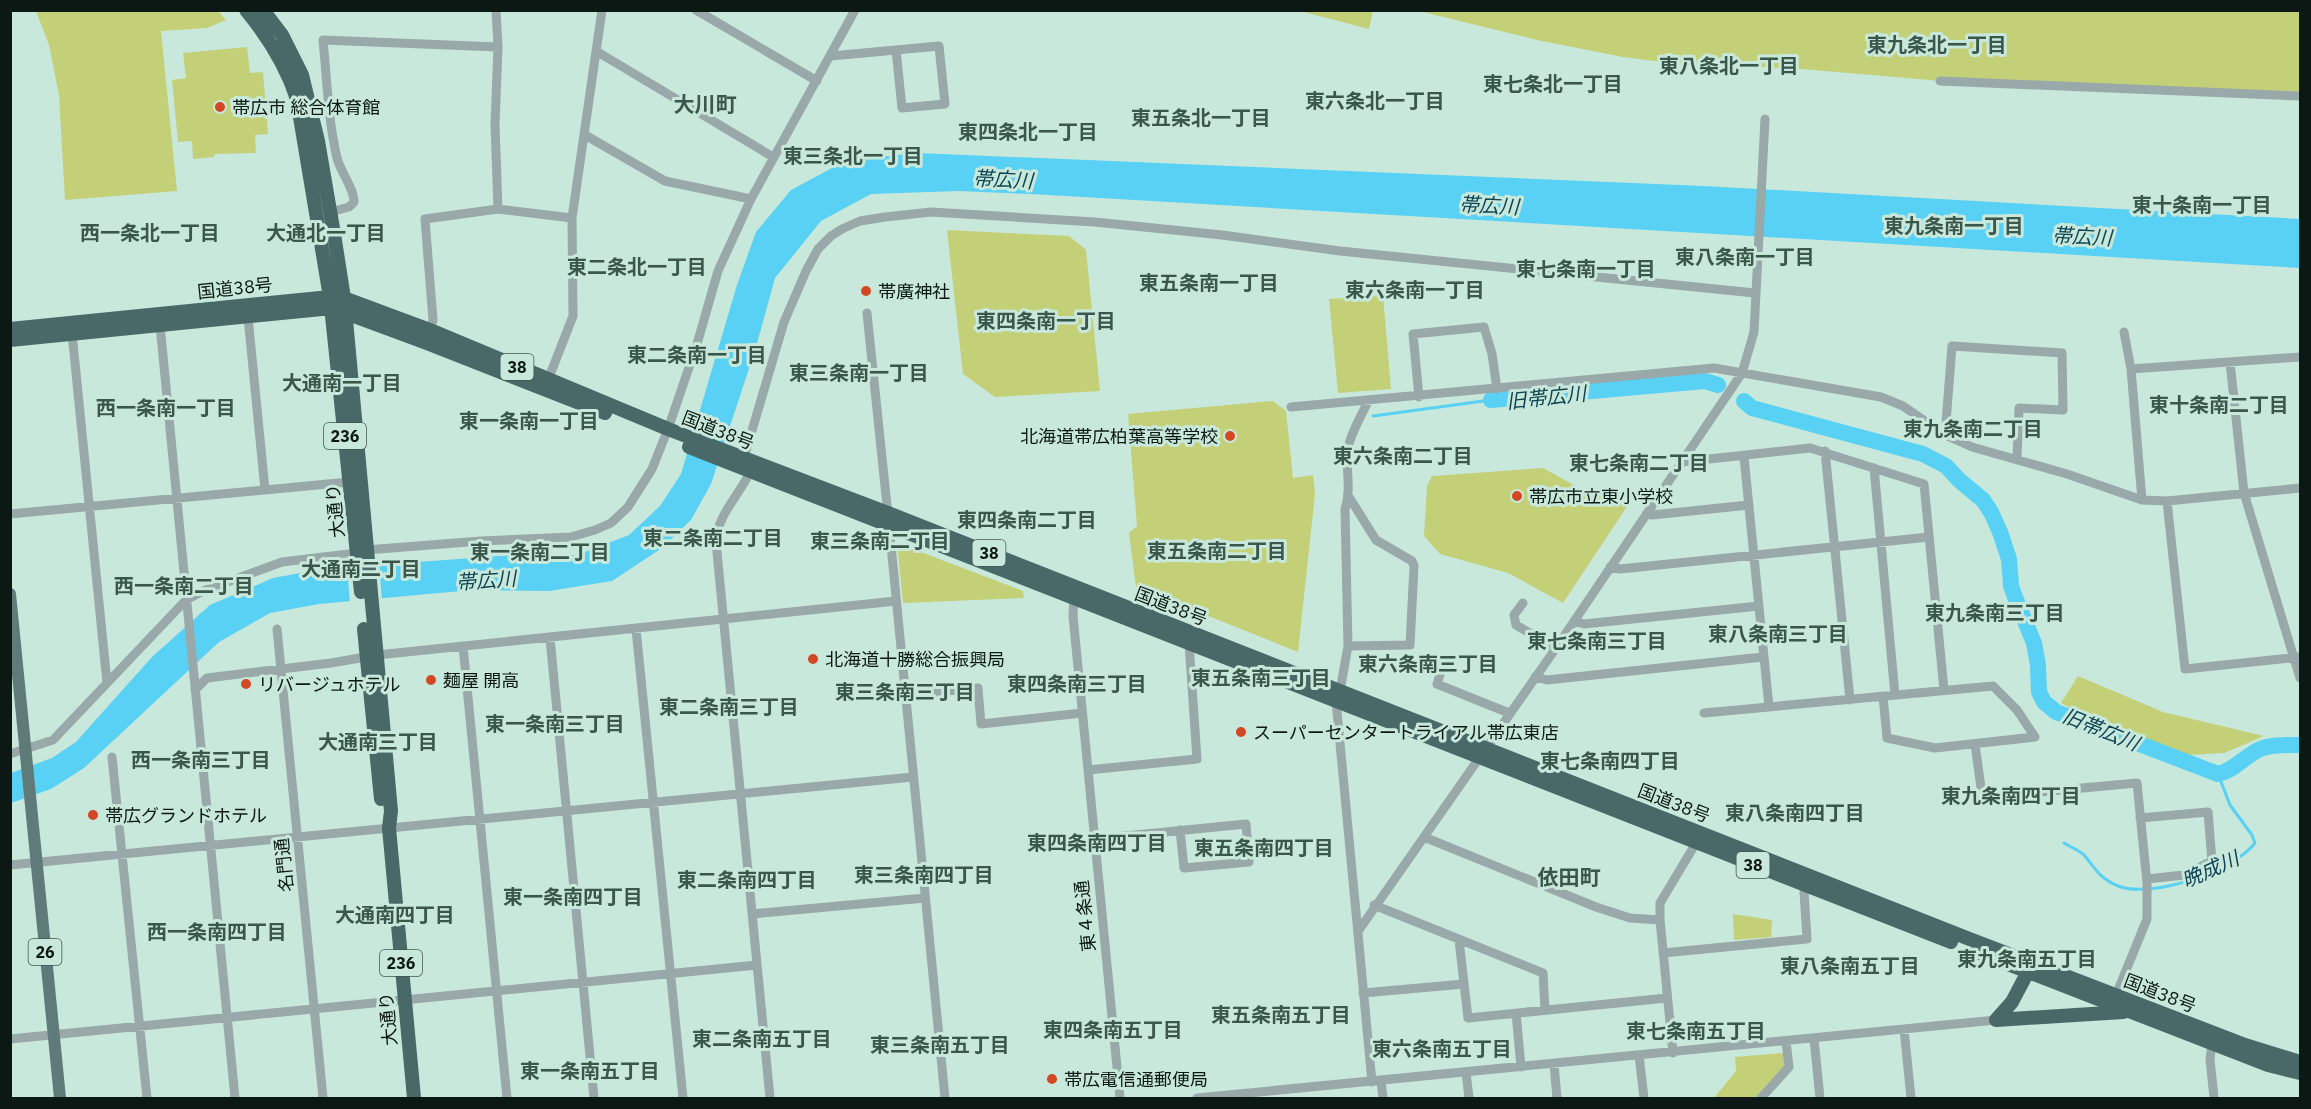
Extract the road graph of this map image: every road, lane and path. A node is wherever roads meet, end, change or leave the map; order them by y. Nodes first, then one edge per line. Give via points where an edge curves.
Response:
1 (246, 10) edge
2 (263, 10) edge
3 (496, 10) edge
4 (602, 10) edge
5 (696, 10) edge
6 (855, 10) edge
7 (498, 47) junction
8 (896, 50) junction
9 (596, 51) junction
10 (831, 56) junction
11 (817, 81) junction
12 (1940, 81) dead end
13 (2301, 96) edge
14 (1765, 119) dead end
15 (585, 135) junction
16 (773, 157) junction
17 (751, 199) junction
18 (498, 209) junction
19 (330, 212) junction
20 (572, 218) junction
21 (1755, 290) junction
22 (338, 304) junction
23 (867, 313) dead end
24 (248, 317) junction
25 (159, 325) junction
26 (10, 329) edge
27 (430, 330) junction
28 (2124, 332) dead end
29 (72, 333) junction
30 (10, 340) edge
31 (2301, 357) edge
32 (2230, 362) junction
33 (2131, 369) junction
34 (1742, 373) junction
35 (548, 380) junction
36 (1497, 389) junction
37 (1419, 397) junction
38 (1368, 400) junction
39 (1291, 407) dead end
40 (670, 435) junction
41 (1945, 435) junction
42 (1825, 452) junction
43 (1744, 457) junction
44 (2017, 458) junction
45 (1682, 462) junction
46 (747, 465) junction
47 (1874, 468) junction
48 (350, 482) junction
49 (2301, 488) edge
50 (265, 490) junction
51 (2244, 493) junction
52 (1349, 497) junction
53 (176, 499) junction
54 (2142, 500) junction
55 (2167, 501) junction
56 (1749, 505) junction
57 (89, 507) junction
58 (1647, 513) junction
59 (10, 514) edge
60 (889, 519) junction
61 (1929, 537) junction
62 (1880, 543) junction
63 (1834, 547) junction
64 (1754, 555) junction
65 (362, 557) junction
66 (1610, 567) junction
67 (1074, 592) junction
68 (10, 594) edge
69 (186, 600) junction
70 (896, 601) junction
71 (11, 602) edge
72 (1523, 603) dead end
73 (1759, 606) junction
74 (722, 619) junction
75 (1574, 621) junction
76 (277, 629) dead end
77 (636, 629) junction
78 (550, 638) junction
79 (1189, 643) junction
80 (463, 646) junction
81 (1348, 646) junction
82 (1556, 648) junction
83 (371, 656) junction
84 (1763, 657) junction
85 (2297, 657) edge
86 (1443, 665) dead end
87 (281, 670) junction
88 (1535, 677) junction
89 (2301, 678) edge
90 (107, 683) junction
91 (195, 690) junction
92 (1944, 690) junction
93 (904, 695) junction
94 (1895, 695) junction
95 (1338, 696) junction
96 (1883, 696) junction
97 (1850, 700) junction
98 (1768, 707) junction
99 (1082, 713) junction
100 (1509, 713) junction
101 (1704, 713) dead end
102 (1975, 744) junction
103 (1481, 752) junction
104 (26, 753) junction
105 (10, 754) edge
106 (112, 757) dead end
107 (1088, 770) junction
108 (913, 777) junction
109 (740, 794) junction
110 (654, 802) junction
111 (567, 810) junction
112 (2140, 818) junction
113 (481, 819) junction
114 (388, 828) junction
115 (1180, 830) junction
116 (297, 837) junction
117 (1424, 837) junction
118 (1095, 839) junction
119 (1696, 843) junction
120 (209, 845) junction
121 (124, 854) junction
122 (36, 863) junction
123 (10, 865) edge
124 (2147, 881) junction
125 (1807, 886) junction
126 (925, 898) junction
127 (1374, 905) junction
128 (752, 914) junction
129 (1660, 920) junction
130 (1359, 930) junction
131 (1459, 940) junction
132 (1663, 953) junction
133 (757, 965) junction
134 (2030, 967) junction
135 (670, 974) junction
136 (583, 983) junction
137 (1464, 984) junction
138 (497, 992) junction
139 (1363, 993) junction
140 (2116, 995) junction
141 (1667, 998) junction
142 (405, 1000) junction
143 (315, 1009) junction
144 (1545, 1010) junction
145 (2128, 1012) junction
146 (1516, 1013) junction
147 (228, 1017) junction
148 (1996, 1020) junction
149 (140, 1027) junction
150 (1904, 1029) junction
151 (54, 1035) junction
152 (10, 1039) edge
153 (1814, 1039) junction
154 (1786, 1041) junction
155 (2212, 1044) junction
156 (1673, 1053) junction
157 (1640, 1055) junction
158 (2301, 1062) edge
159 (1554, 1064) junction
160 (1521, 1067) junction
161 (1466, 1072) junction
162 (2301, 1073) edge
163 (1377, 1081) junction
164 (1293, 1094) edge
165 (60, 1098) edge
166 (147, 1098) edge
167 (235, 1098) edge
168 (323, 1098) edge
169 (414, 1098) edge
170 (507, 1098) edge
171 (594, 1098) edge
172 (682, 1098) edge
173 (770, 1098) edge
174 (945, 1098) edge
175 (1120, 1098) edge
176 (1197, 1098) edge
177 (1208, 1098) edge
178 (1383, 1098) edge
179 (1469, 1098) edge
180 (1557, 1098) edge
181 (1644, 1098) edge
182 (1761, 1098) edge
183 (1820, 1098) edge
184 (1911, 1098) edge
185 (2214, 1098) edge

1 - 22 highway via 278,53 297,99
2 - 19 highway via 282,35 302,75
3 - 7 street
4 - 9 street
5 - 11 street
6 - 10 street
7 - 18 street
7 - 19 street via 323,40 337,158 354,195 349,207
8 - 8 street via 902,108 945,104 939,46
8 - 10 street
9 - 15 street
9 - 16 street
10 - 11 street
11 - 16 street
12 - 13 street
14 - 21 street
15 - 17 street via 665,181
15 - 20 street
16 - 17 street
17 - 40 street via 718,272
18 - 20 street
18 - 27 street via 425,219 434,320
19 - 22 highway
20 - 35 street via 573,316
21 - 34 street via 1754,332
21 - 46 street via 1340,251 1095,222 931,212 860,221 831,236 818,249 806,272 784,322
22 - 24 highway, 国道38号 / 38
22 - 26 highway, 国道38号 / 38
22 - 27 highway, 国道38号 / 38
22 - 40 highway, 国道38号 / 38
22 - 48 highway, 大通り / 236
22 - 65 highway, 大通り / 236
23 - 60 street
24 - 25 highway, 国道38号 / 38
24 - 50 street
25 - 29 highway, 国道38号 / 38
25 - 53 street
27 - 35 highway, 国道38号 / 38
28 - 33 street
29 - 30 highway, 国道38号 / 38
29 - 57 street
31 - 32 street
32 - 33 street
32 - 51 street
33 - 54 street
34 - 36 street via 1714,368
34 - 41 street via 1881,397 1903,406
34 - 45 street
35 - 40 highway, 国道38号 / 38
36 - 37 street
36 - 37 street via 1484,327 1413,334
37 - 38 street
38 - 39 street
38 - 52 street via 1349,445
40 - 46 highway, 国道38号 / 38
40 - 65 street via 628,507 611,523 595,530 571,537 481,541
41 - 44 street via 1972,447
41 - 44 street via 1952,346 2062,353 2063,410 2019,408
42 - 43 street via 1810,448
42 - 47 street
42 - 63 street
43 - 45 street
43 - 56 street
44 - 54 street
45 - 58 street
46 - 60 highway, 国道38号 / 38
46 - 74 street via 744,486 716,531
47 - 61 street via 1924,484
47 - 62 street
48 - 50 street
48 - 65 highway, 大通り / 236
49 - 51 street
50 - 53 street
51 - 55 street
51 - 85 street
52 - 81 street via 1345,509
52 - 81 street via 1376,540 1414,566 1410,645
53 - 57 street
53 - 69 street
54 - 55 street
55 - 85 street via 2185,669
56 - 58 street
56 - 64 street
57 - 59 street
57 - 90 street
58 - 66 street
60 - 67 highway, 国道38号 / 38
60 - 70 street
61 - 62 street
61 - 92 street
62 - 63 street
62 - 94 street
63 - 64 street
63 - 97 street
64 - 66 street
64 - 73 street
65 - 69 street via 282,562
65 - 83 highway, 大通り / 236
66 - 75 street
67 - 79 highway, 国道38号 / 38
67 - 95 highway, 国道38号 / 38
67 - 99 street, 東４条通
68 - 71 main road, 26
69 - 90 street
69 - 91 street
70 - 74 street
70 - 93 street
71 - 104 main road, 26
72 - 82 street via 1514,615 1516,625
73 - 75 street via 1584,624
73 - 84 street
74 - 77 street
74 - 109 street
75 - 82 street
76 - 87 street, 名門通
77 - 78 street
77 - 110 street
78 - 80 street
78 - 111 street
79 - 95 highway, 国道38号 / 38
79 - 107 street via 1197,759
80 - 83 street
80 - 113 street
81 - 95 street
82 - 88 street
83 - 87 street
83 - 114 highway, 大通り / 236 via 382,812
84 - 88 street via 1547,680
84 - 98 street
85 - 89 street
86 - 100 street via 1437,684
87 - 91 street via 207,678
87 - 116 street, 名門通
88 - 100 street
90 - 104 street via 52,740
91 - 120 street
92 - 94 street
92 - 102 street via 1993,686 2017,710 2035,737
93 - 99 street via 978,688 981,724
93 - 108 street
94 - 96 street
95 - 103 highway, 国道38号 / 38
95 - 130 street
96 - 97 street
96 - 102 street via 1887,738 1935,748
97 - 98 street
98 - 101 street
99 - 107 street, 東４条通
100 - 103 street
102 - 112 street via 1981,788 1995,796 2137,783
103 - 117 street
103 - 119 highway, 国道38号 / 38
103 - 134 highway, 国道38号 / 38 via 1972,940
104 - 105 street
104 - 122 main road, 26
106 - 121 street
107 - 118 street, 東４条通
108 - 109 street
108 - 126 street
109 - 110 street
109 - 128 street
110 - 111 street
110 - 135 street
111 - 113 street
111 - 136 street
112 - 124 street
112 - 124 street via 2208,812 2212,861 2184,875
113 - 114 street
113 - 138 street
114 - 116 street
114 - 142 highway, 大通り / 236
115 - 115 street via 1246,824 1249,862 1184,868
115 - 118 street
116 - 120 street
116 - 143 street, 名門通
117 - 127 street
117 - 129 street via 1596,907 1630,918
118 - 175 street, 東４条通
119 - 125 highway, 国道38号 / 38
119 - 129 street via 1660,903
120 - 121 street
120 - 147 street
121 - 122 street
121 - 149 street
122 - 123 street
122 - 151 main road, 26
124 - 140 street via 2147,919
125 - 132 street via 1807,939
125 - 134 highway, 国道38号 / 38
126 - 128 street
126 - 174 street
127 - 130 street
127 - 131 street
128 - 133 street
129 - 132 street
130 - 139 street
131 - 137 street
131 - 144 street via 1543,973
132 - 141 street
133 - 135 street
133 - 173 street
134 - 140 highway, 国道38号 / 38
134 - 145 highway, 国道38号 / 38
134 - 148 highway via 2012,1002
135 - 136 street
135 - 172 street
136 - 138 street
136 - 171 street
137 - 139 street
137 - 146 street via 1468,1018
138 - 142 street
138 - 170 street
139 - 163 street
140 - 158 highway, 国道38号 / 38 via 2245,1045
141 - 144 street
141 - 156 street
142 - 143 street
142 - 169 highway, 大通り / 236
143 - 147 street
143 - 168 street, 名門通
144 - 146 street
145 - 148 highway
145 - 155 highway, 国道38号 / 38
146 - 160 street
147 - 149 street
147 - 167 street
148 - 150 street
149 - 151 street
149 - 166 street
150 - 153 street
150 - 184 street
151 - 152 street
151 - 165 main road, 26
153 - 154 street
153 - 183 street
154 - 156 street
154 - 182 street via 1789,1067
155 - 162 highway, 国道38号 / 38
155 - 185 street
156 - 157 street
157 - 159 street
157 - 181 street
159 - 160 street
159 - 180 street
160 - 161 street
161 - 163 street
161 - 179 street
163 - 164 street
163 - 178 street
164 - 177 street
176 - 177 street

